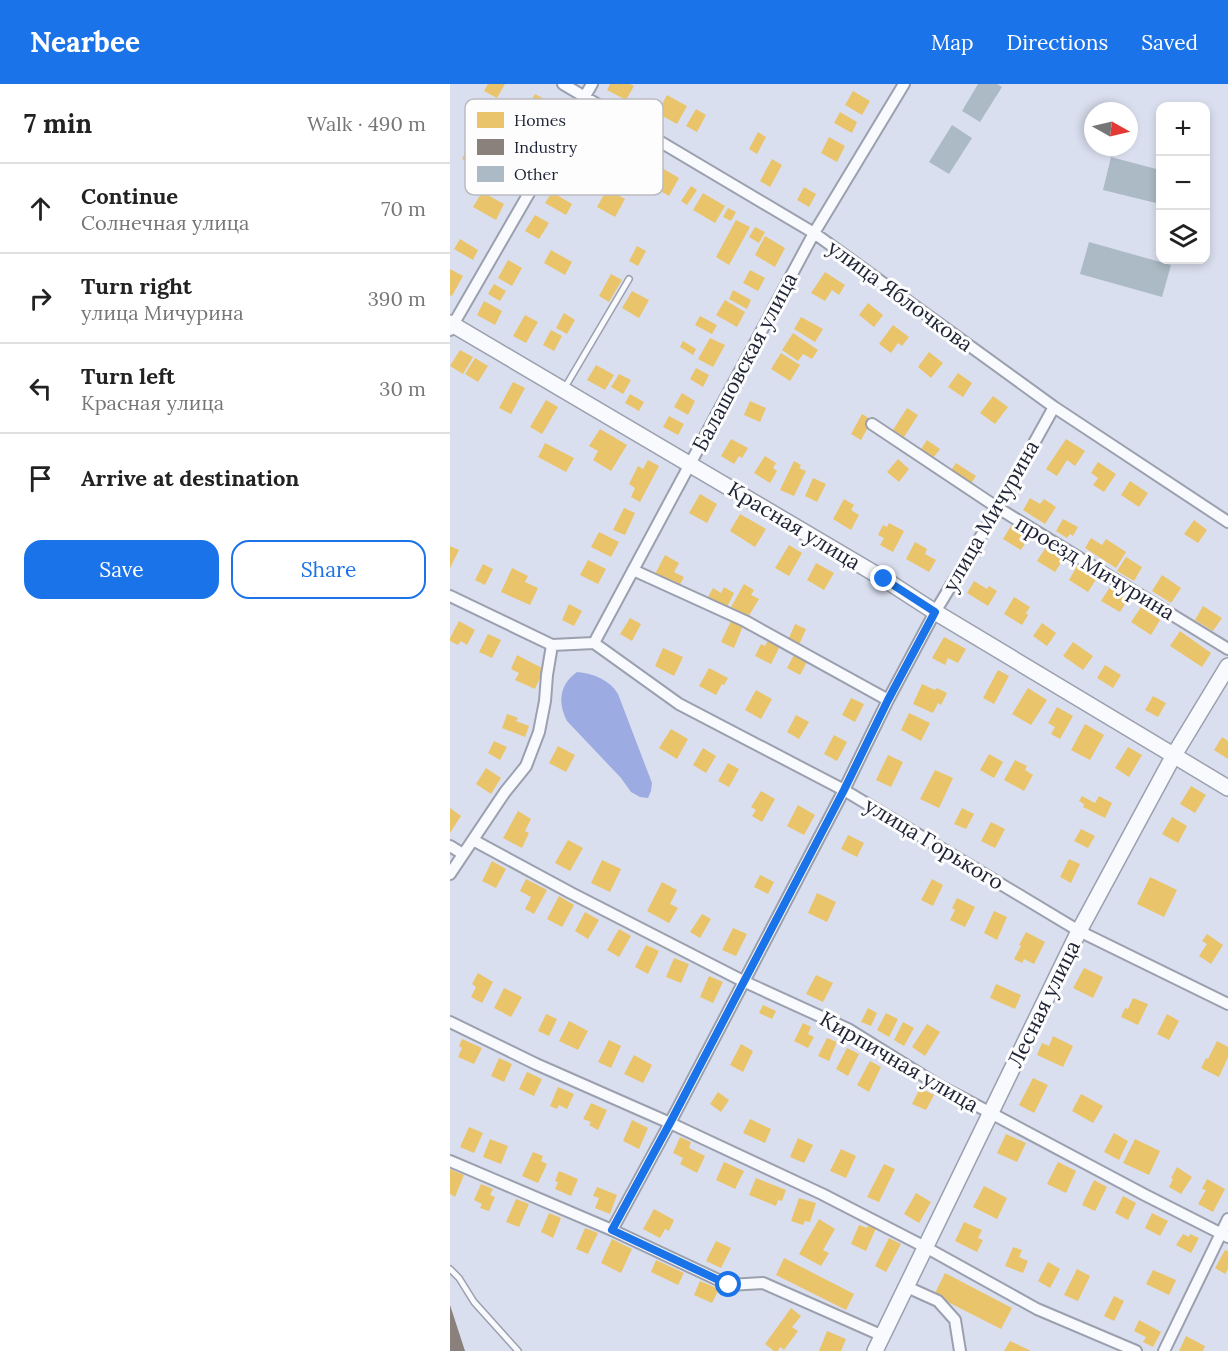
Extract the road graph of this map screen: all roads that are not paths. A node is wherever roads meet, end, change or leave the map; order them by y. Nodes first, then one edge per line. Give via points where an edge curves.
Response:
1 (563, 84) edge
2 (592, 84) edge
3 (904, 84) edge
4 (585, 96) junction
5 (583, 99) edge
6 (590, 99) edge
7 (663, 143) edge
8 (527, 195) edge
9 (814, 233) junction
10 (629, 279) dead end
11 (451, 326) edge
12 (563, 390) junction
13 (1054, 407) junction
14 (873, 424) dead end
15 (690, 464) junction
16 (998, 508) junction
17 (1228, 522) edge
18 (633, 570) junction
19 (450, 596) edge
20 (935, 612) junction
21 (594, 644) junction
22 (552, 645) junction
23 (1228, 649) edge
24 (1228, 666) edge
25 (888, 700) junction
26 (1174, 755) junction
27 (1228, 788) edge
28 (844, 790) junction
29 (473, 840) junction
30 (450, 846) edge
31 (463, 854) junction
32 (450, 874) edge
33 (1079, 931) junction
34 (743, 981) junction
35 (1228, 1004) edge
36 (450, 1022) edge
37 (991, 1113) junction
38 (670, 1123) junction
39 (450, 1161) edge
40 (1228, 1219) edge
41 (612, 1230) junction
42 (1224, 1235) edge
43 (927, 1248) junction
44 (450, 1269) edge
45 (907, 1287) junction
46 (883, 1336) junction
47 (518, 1351) edge
48 (876, 1351) edge
49 (960, 1351) edge
50 (1136, 1351) edge
51 (1164, 1351) edge

1 - 4 street, улица Яблочкова
2 - 4 street
3 - 9 street, Балашовская улица
4 - 5 street
4 - 6 street, улица Яблочкова
7 - 9 street, улица Яблочкова
8 - 11 street
9 - 13 street, улица Яблочкова
9 - 15 street, Балашовская улица
10 - 12 lane
11 - 12 main road, Красная улица
12 - 15 main road, Красная улица
13 - 16 street, улица Мичурина
13 - 17 street, улица Яблочкова
14 - 16 street, проезд Мичурина
15 - 18 street, Балашовская улица
15 - 20 main road, Красная улица
16 - 20 street, улица Мичурина
16 - 23 street, проезд Мичурина
18 - 21 street, Балашовская улица
18 - 25 street via 744,621
19 - 22 street
20 - 25 street, улица Мичурина
20 - 26 main road, Красная улица
21 - 22 street
21 - 28 street, улица Горького via 679,704
22 - 29 street via 539,732 525,766
24 - 26 main road, Лесная улица
25 - 28 street, улица Мичурина
26 - 27 main road, Красная улица
26 - 33 main road, Лесная улица
28 - 33 street, улица Горького
28 - 34 street, улица Мичурина
29 - 31 street
29 - 34 street, Кирпичная улица
30 - 31 street
31 - 32 street
33 - 35 street, улица Горького
33 - 37 main road, Лесная улица
34 - 37 street, Кирпичная улица via 848,1029
34 - 38 street, улица Мичурина
36 - 38 street
37 - 42 street, Кирпичная улица
37 - 43 main road, Лесная улица
38 - 41 street, улица Мичурина
38 - 43 street
39 - 41 street
40 - 42 street
41 - 46 street via 729,1285 763,1283
42 - 51 street
43 - 45 main road, Лесная улица
43 - 50 street via 1036,1309
44 - 47 lane
45 - 46 main road, Лесная улица
45 - 49 street via 938,1301 955,1320
46 - 48 main road, Лесная улица

